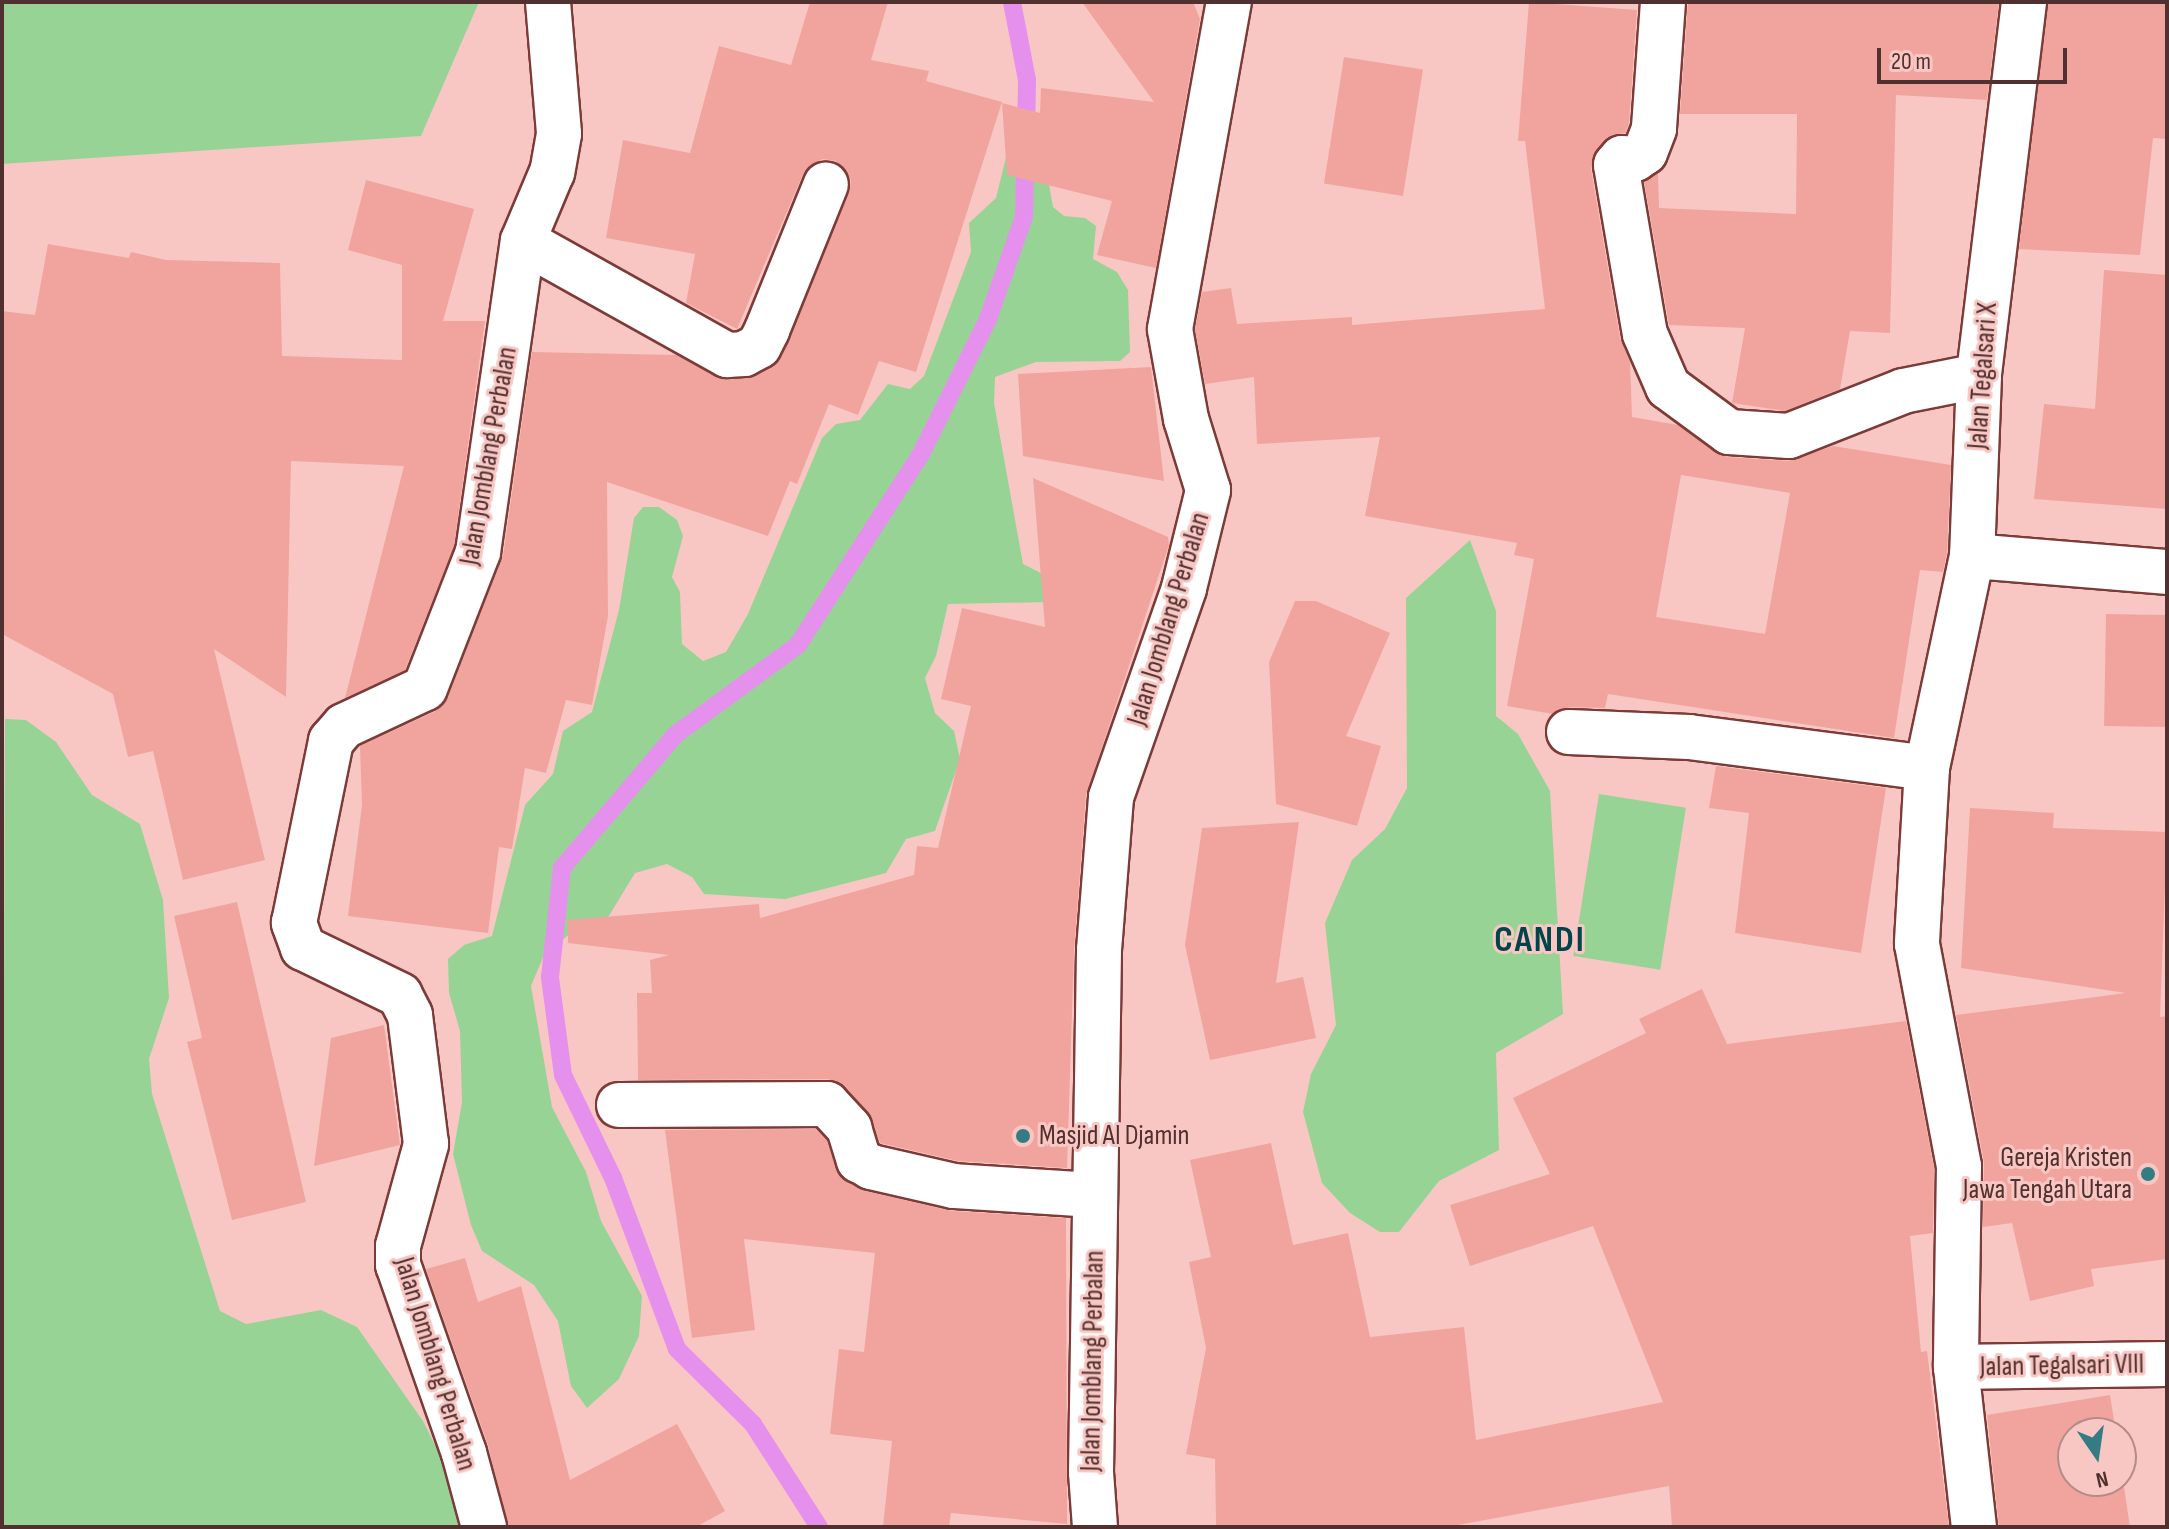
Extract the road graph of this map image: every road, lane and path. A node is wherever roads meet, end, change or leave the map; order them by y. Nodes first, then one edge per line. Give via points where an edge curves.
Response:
1 (548, 2) edge
2 (1229, 2) edge
3 (1663, 2) edge
4 (2024, 2) edge
5 (826, 184) dead end
6 (523, 241) junction
7 (1979, 376) junction
8 (1972, 556) junction
9 (2167, 572) edge
10 (1569, 732) dead end
11 (1927, 768) junction
12 (619, 1105) dead end
13 (1095, 1195) junction
14 (2167, 1364) edge
15 (1956, 1367) junction
16 (484, 1527) edge
17 (1095, 1527) edge
18 (1974, 1527) edge

1 - 6 street, Jalan Jomblang Perbalan via 559,134 552,172
2 - 13 street, Jalan Jomblang Perbalan via 1231,14 1175,282 1170,329 1186,419 1208,490 1184,588 1111,797 1099,950
3 - 7 street via 1654,129 1645,152 1616,165 1645,334 1668,387 1729,432 1789,436 1903,391
4 - 7 street, Jalan Tegalsari X
5 - 6 street via 767,330 759,346 744,354 727,355
6 - 16 street, Jalan Jomblang Perbalan via 478,552 425,688 344,726 331,741 294,923 303,948 400,995 410,1015 426,1144 398,1246 398,1265 464,1453
7 - 8 street, Jalan Tegalsari X
8 - 9 street
8 - 11 street, Jalan Tegalsari X
10 - 11 street via 1689,737
11 - 15 street, Jalan Tegalsari X via 1917,944 1959,1166
12 - 13 street via 827,1104 849,1128 859,1160 871,1167 954,1186
13 - 17 street, Jalan Jomblang Perbalan
14 - 15 street, Jalan Tegalsari VIII
15 - 18 street, Jalan Tegalsari X

